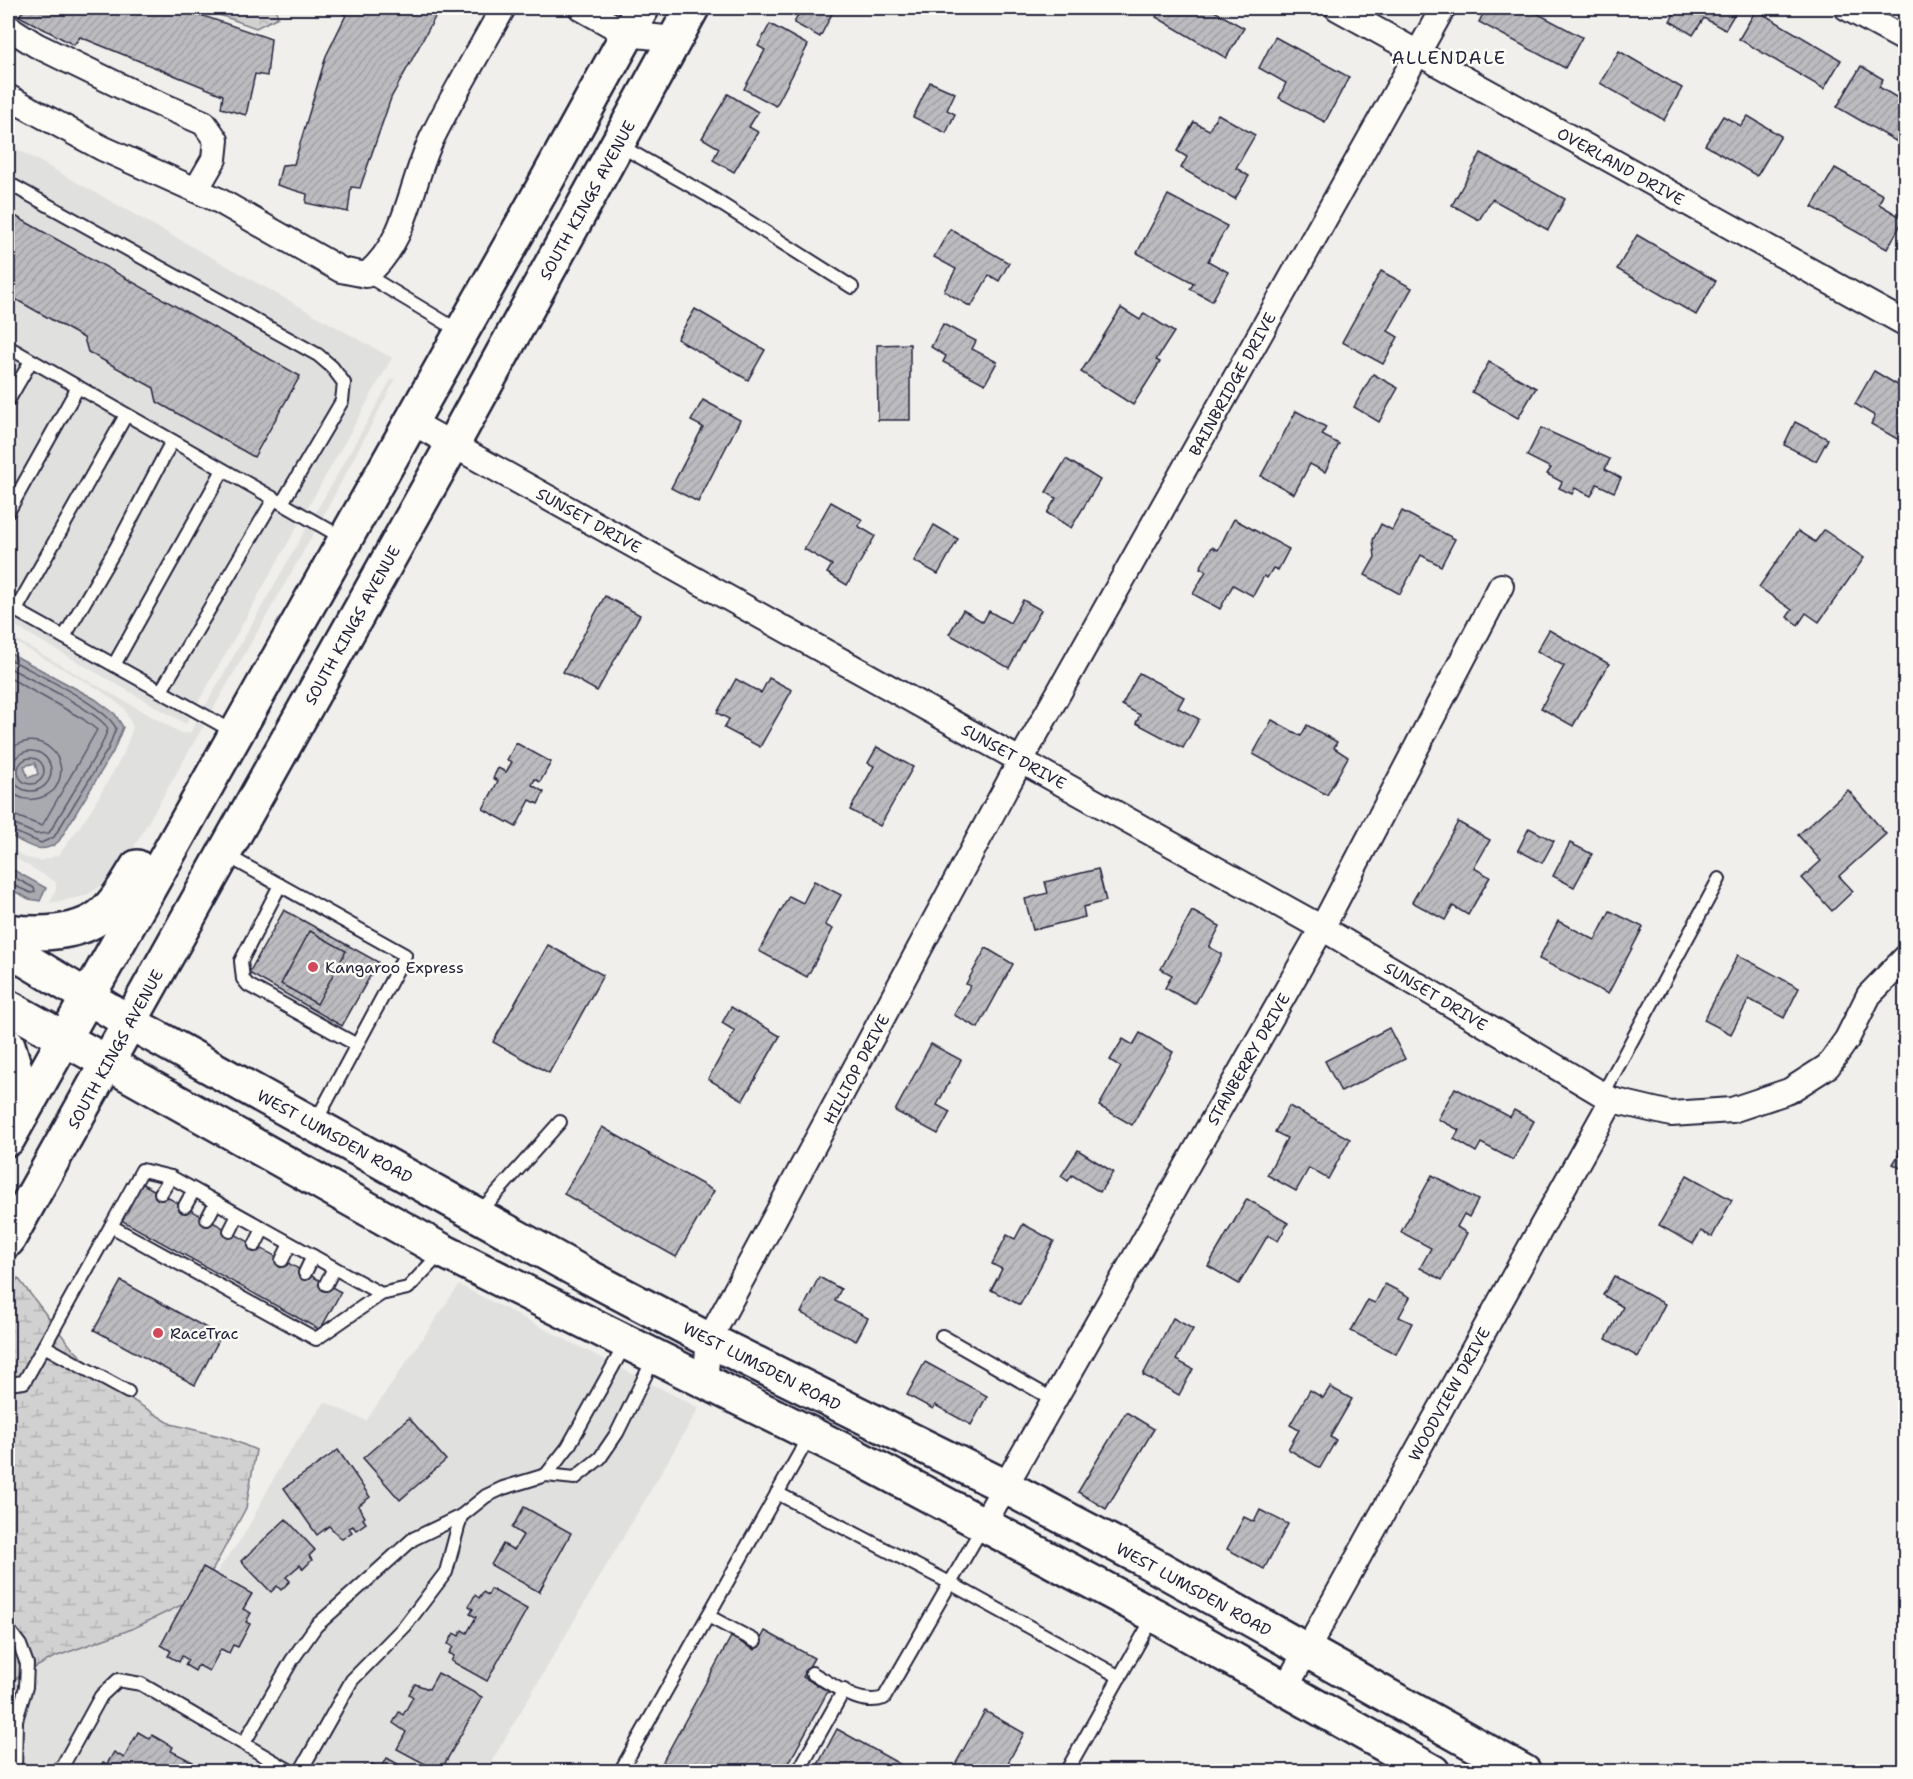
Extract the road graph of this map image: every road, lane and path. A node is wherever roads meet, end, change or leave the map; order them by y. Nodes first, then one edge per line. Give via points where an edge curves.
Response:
1 (503, 8) edge
2 (581, 8) edge
3 (692, 8) edge
4 (1337, 8) edge
5 (1443, 8) edge
6 (1847, 8) edge
7 (637, 15) edge
8 (8, 27) edge
9 (674, 39) junction
10 (1905, 40) edge
11 (1418, 52) junction
12 (8, 97) edge
13 (618, 145) junction
14 (8, 183) edge
15 (195, 190) junction
16 (366, 275) junction
17 (852, 287) dead end
18 (1905, 324) edge
19 (461, 332) junction
20 (8, 347) edge
21 (32, 361) junction
22 (78, 387) junction
23 (8, 401) edge
24 (126, 415) junction
25 (411, 420) junction
26 (172, 441) junction
27 (453, 444) junction
28 (223, 470) junction
29 (278, 501) junction
30 (8, 512) edge
31 (344, 538) junction
32 (1501, 586) dead end
33 (12, 608) edge
34 (64, 637) junction
35 (114, 665) junction
36 (161, 691) junction
37 (235, 733) junction
38 (1021, 760) junction
39 (223, 854) junction
40 (1719, 879) dead end
41 (280, 885) junction
42 (1322, 928) junction
43 (8, 931) edge
44 (8, 949) edge
45 (1905, 957) edge
46 (86, 998) junction
47 (8, 1007) edge
48 (129, 1022) junction
49 (63, 1040) junction
50 (8, 1045) edge
51 (357, 1045) junction
52 (106, 1064) junction
53 (1607, 1097) junction
54 (560, 1122) dead end
55 (314, 1124) junction
56 (11, 1132) edge
57 (171, 1177) junction
58 (194, 1190) junction
59 (161, 1193) dead end
60 (216, 1202) junction
61 (185, 1206) dead end
62 (238, 1215) junction
63 (478, 1215) junction
64 (207, 1219) dead end
65 (111, 1226) junction
66 (263, 1229) junction
67 (230, 1231) dead end
68 (8, 1240) edge
69 (290, 1244) junction
70 (255, 1245) dead end
71 (443, 1251) junction
72 (313, 1256) junction
73 (282, 1260) dead end
74 (334, 1268) junction
75 (305, 1273) dead end
76 (326, 1284) dead end
77 (381, 1294) junction
78 (942, 1336) dead end
79 (709, 1340) junction
80 (44, 1346) junction
81 (640, 1350) junction
82 (705, 1381) junction
83 (8, 1384) edge
84 (128, 1392) dead end
85 (1054, 1400) junction
86 (811, 1434) junction
87 (546, 1475) junction
88 (1006, 1487) junction
89 (777, 1493) junction
90 (461, 1516) junction
91 (983, 1525) junction
92 (950, 1583) junction
93 (1154, 1615) junction
94 (708, 1616) junction
95 (8, 1629) edge
96 (755, 1641) dead end
97 (1306, 1651) junction
98 (812, 1673) dead end
99 (1119, 1677) junction
100 (1285, 1689) junction
101 (844, 1690) junction
102 (8, 1707) edge
103 (16, 1720) junction
104 (244, 1743) junction
105 (15, 1772) edge
106 (56, 1772) edge
107 (292, 1772) edge
108 (300, 1772) edge
109 (620, 1772) edge
110 (798, 1772) edge
111 (1066, 1772) edge
112 (1433, 1772) edge
113 (1524, 1772) edge

1 - 16 street via 431,139 412,201 381,263
2 - 7 street
3 - 9 main road, SOUTH KINGS AVENUE
4 - 11 street, OVERLAND DRIVE
5 - 11 street, BAINBRIDGE DRIVE
6 - 10 street
7 - 9 street
7 - 19 main road
8 - 15 street via 36,45 204,123 216,140 214,159
9 - 13 main road, SOUTH KINGS AVENUE
11 - 18 street, OVERLAND DRIVE
11 - 38 street, BAINBRIDGE DRIVE
12 - 15 street via 102,148
13 - 17 lane via 707,195
13 - 27 main road, SOUTH KINGS AVENUE
14 - 29 lane via 312,352 332,367 344,383 342,401
15 - 16 street via 341,270
16 - 19 lane
19 - 25 main road
20 - 21 lane
21 - 22 lane
21 - 23 lane
22 - 24 lane
22 - 30 lane
24 - 26 lane
24 - 33 lane
25 - 27 street, SUNSET DRIVE
25 - 31 main road
26 - 28 lane
26 - 34 lane
27 - 38 street, SUNSET DRIVE
27 - 39 main road, SOUTH KINGS AVENUE
28 - 29 lane
28 - 35 lane
29 - 31 lane
29 - 36 lane
31 - 37 main road
32 - 42 street, STANBERRY DRIVE
33 - 34 lane
34 - 35 lane
35 - 36 lane
36 - 37 lane
37 - 43 main road via 201,754 120,896 103,915 63,930
37 - 46 main road
38 - 42 street, SUNSET DRIVE
38 - 79 street, HILLTOP DRIVE
39 - 41 lane
39 - 48 main road, SOUTH KINGS AVENUE
40 - 53 lane
41 - 51 lane via 241,961 243,979
41 - 51 lane via 405,955
42 - 53 street, SUNSET DRIVE
42 - 85 street, STANBERRY DRIVE
44 - 46 main road, WEST LUMSDEN ROAD
45 - 53 street, SUNSET DRIVE via 1869,994 1847,1039 1828,1066 1789,1091 1732,1110 1671,1114
46 - 48 main road, WEST LUMSDEN ROAD
46 - 49 main road
47 - 49 main road
48 - 52 main road, SOUTH KINGS AVENUE
48 - 55 main road, WEST LUMSDEN ROAD
49 - 52 main road
49 - 56 main road
50 - 56 main road via 19,1091
51 - 55 lane
52 - 68 main road, SOUTH KINGS AVENUE
52 - 71 main road
53 - 97 street, WOODVIEW DRIVE
54 - 63 lane
55 - 63 main road, WEST LUMSDEN ROAD
57 - 58 lane
57 - 59 lane
57 - 65 lane via 142,1170
58 - 60 lane
58 - 61 lane
60 - 62 lane
60 - 64 lane
62 - 66 lane
62 - 67 lane
63 - 79 main road, WEST LUMSDEN ROAD
65 - 77 lane via 138,1235 208,1273 305,1327 316,1339
65 - 80 lane
66 - 69 lane
66 - 70 lane
69 - 72 lane
69 - 73 lane
71 - 77 lane via 408,1288
71 - 81 main road
72 - 74 lane
72 - 75 lane
74 - 76 lane
74 - 77 lane
78 - 85 lane
79 - 82 street, HILLTOP DRIVE
79 - 88 main road, WEST LUMSDEN ROAD
80 - 83 lane via 24,1382
80 - 84 lane
81 - 82 main road
81 - 87 lane
81 - 87 lane via 617,1433 600,1458 574,1478
82 - 86 main road
85 - 88 street, STANBERRY DRIVE
86 - 89 lane
86 - 91 main road
87 - 90 lane via 486,1496
88 - 91 street, STANBERRY DRIVE
88 - 97 main road, WEST LUMSDEN ROAD
89 - 92 lane
89 - 94 lane
90 - 104 lane via 413,1539 316,1626
90 - 108 lane via 446,1572 405,1626 352,1680
91 - 92 lane
91 - 93 main road
92 - 99 lane
92 - 101 lane via 884,1698 872,1702
93 - 99 lane
93 - 100 main road
94 - 96 lane
94 - 109 lane
95 - 103 lane via 27,1664 26,1687
97 - 100 street, WOODVIEW DRIVE
97 - 113 main road, WEST LUMSDEN ROAD
98 - 101 lane
99 - 111 lane
100 - 112 main road
101 - 110 lane
102 - 103 lane
103 - 105 lane
104 - 106 lane via 141,1684 118,1680 101,1696
104 - 107 lane

